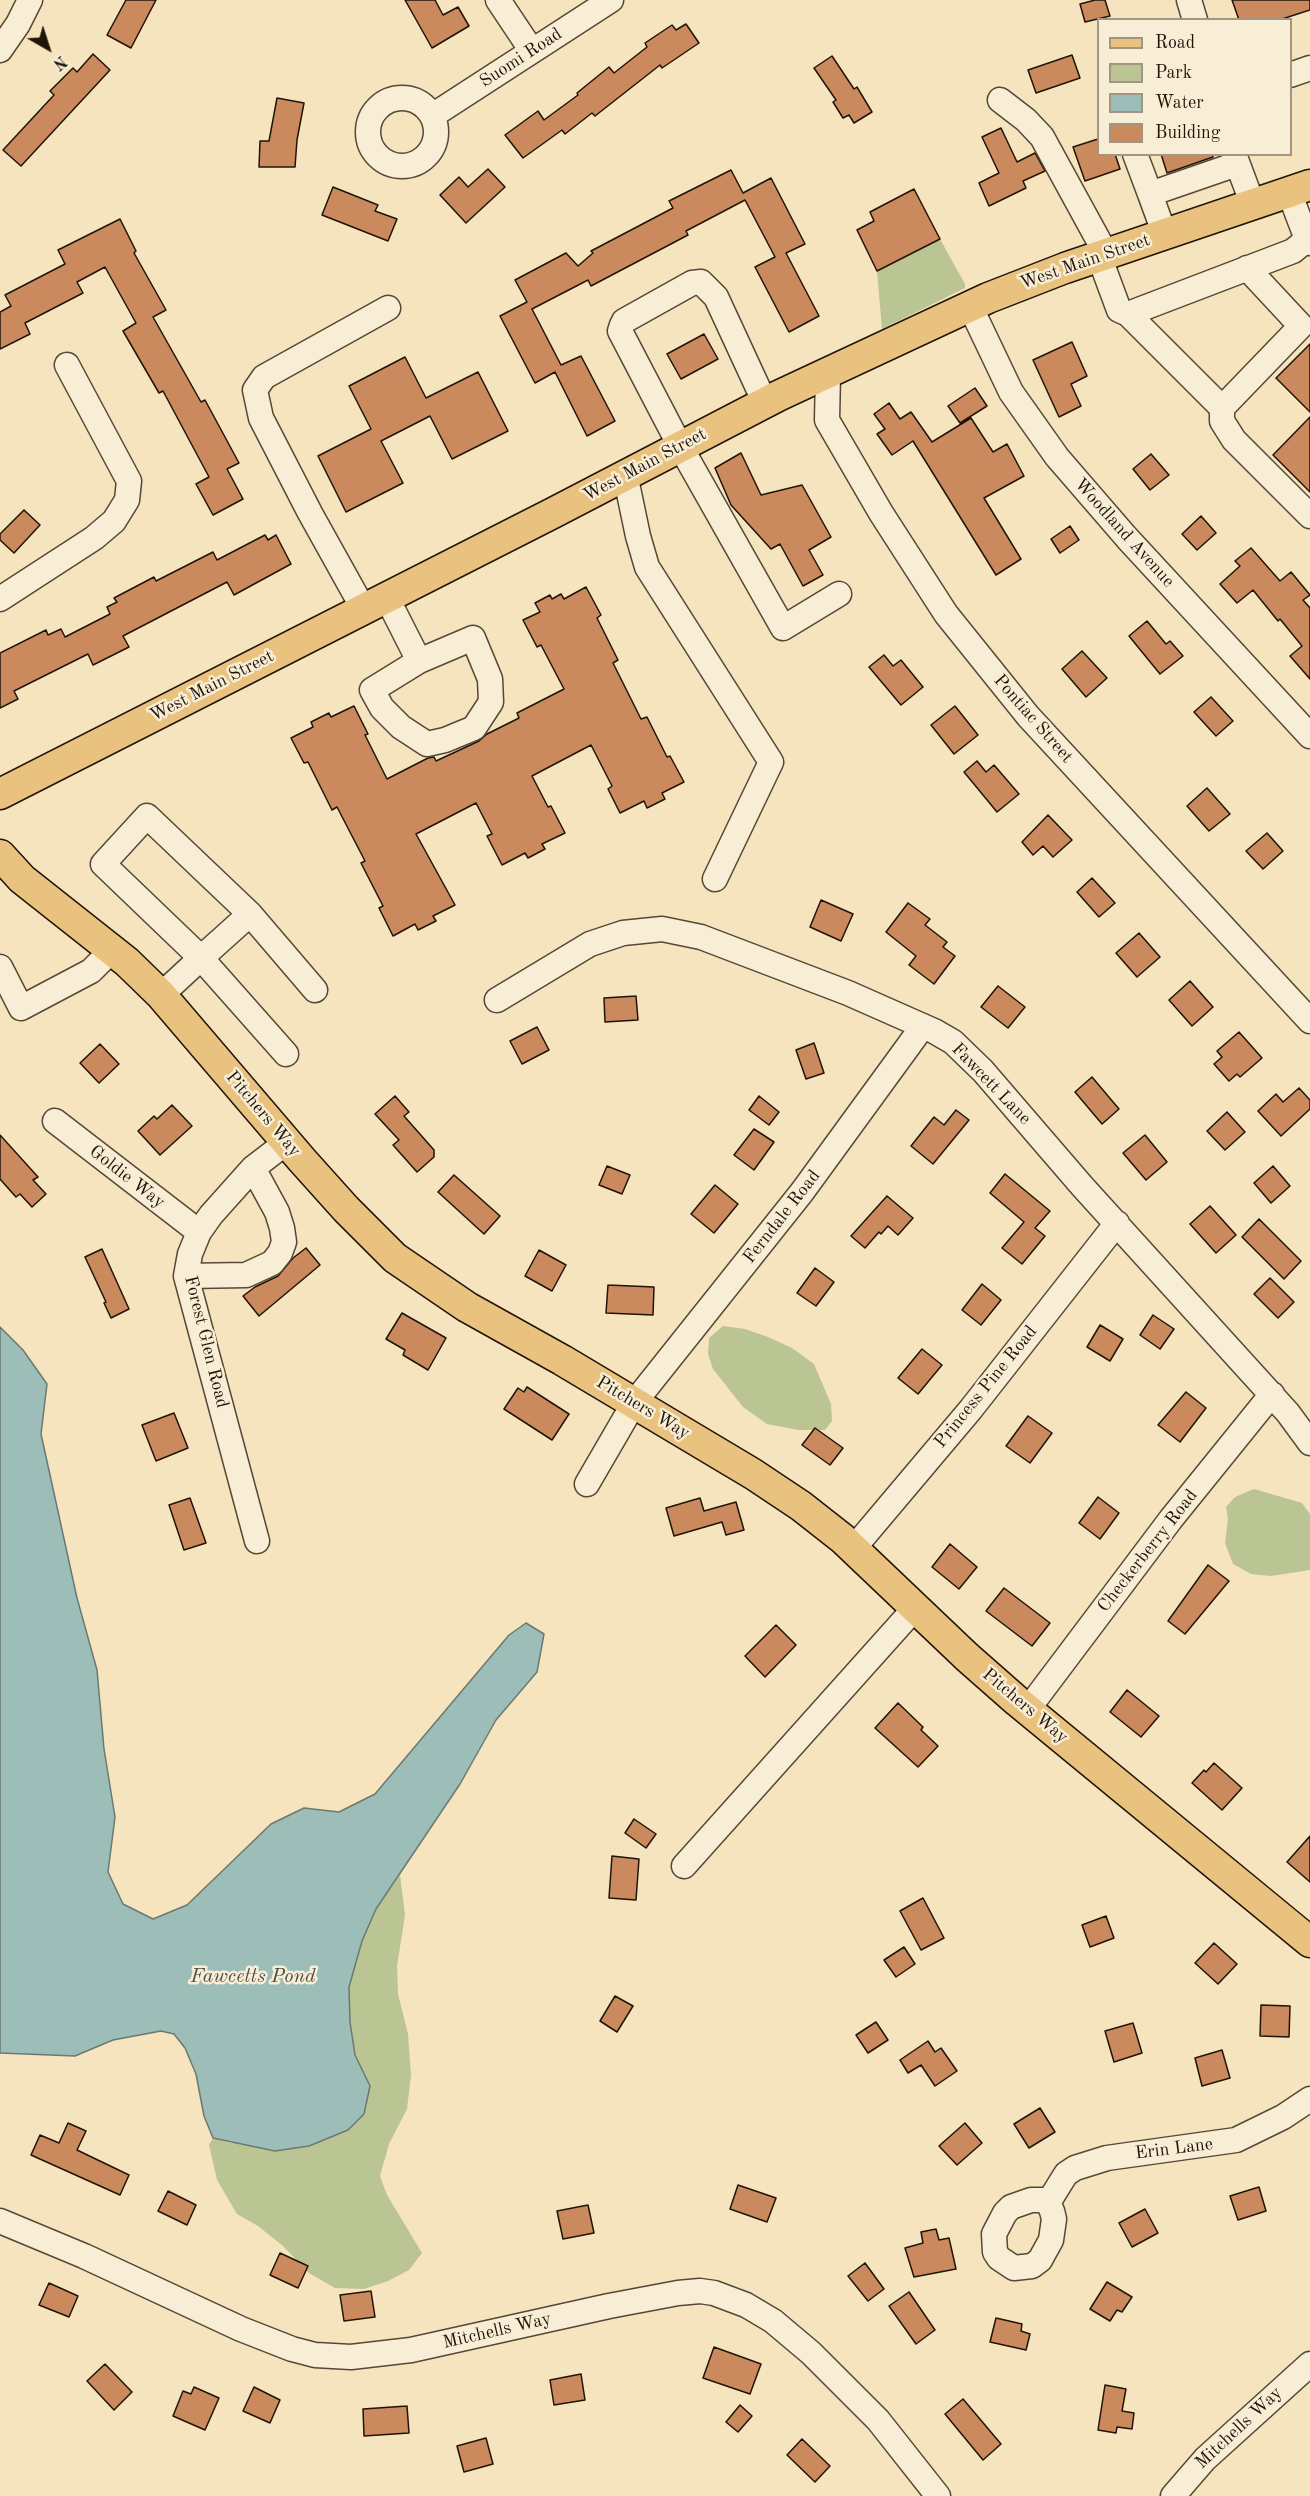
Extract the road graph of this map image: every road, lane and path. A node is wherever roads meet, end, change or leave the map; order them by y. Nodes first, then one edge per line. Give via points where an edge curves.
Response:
1 (30, 0) edge
2 (498, 0) edge
3 (611, 0) edge
4 (1189, 0) edge
5 (1194, 18) edge
6 (0, 50) edge
7 (532, 51) junction
8 (1310, 68) edge
9 (1292, 74) edge
10 (1000, 100) dead end
11 (432, 116) dead end
12 (1136, 156) edge
13 (1235, 159) edge
14 (1299, 189) edge
15 (1159, 191) junction
16 (1253, 205) junction
17 (1165, 235) junction
18 (1307, 243) edge
19 (1103, 255) junction
20 (1247, 268) junction
21 (970, 306) junction
22 (388, 308) dead end
23 (1128, 314) junction
24 (68, 365) dead end
25 (828, 374) junction
26 (765, 403) junction
27 (1222, 408) junction
28 (680, 446) junction
29 (625, 474) junction
30 (1310, 516) edge
31 (839, 594) dead end
32 (0, 599) edge
33 (375, 604) junction
34 (419, 661) junction
35 (1310, 736) edge
36 (0, 794) edge
37 (0, 855) edge
38 (716, 879) dead end
39 (250, 914) junction
40 (112, 950) junction
41 (201, 958) junction
42 (0, 967) edge
43 (315, 990) dead end
44 (161, 995) junction
45 (497, 1000) dead end
46 (1310, 1021) edge
47 (923, 1026) junction
48 (286, 1054) dead end
49 (55, 1121) dead end
50 (287, 1142) junction
51 (253, 1168) junction
52 (1117, 1223) junction
53 (199, 1232) junction
54 (186, 1276) junction
55 (1272, 1395) junction
56 (634, 1403) junction
57 (1310, 1443) edge
58 (587, 1484) dead end
59 (257, 1541) dead end
60 (853, 1549) junction
61 (915, 1608) junction
62 (1028, 1709) junction
63 (684, 1866) dead end
64 (1310, 1942) edge
65 (1310, 2099) edge
66 (1048, 2203) dead end
67 (0, 2221) edge
68 (1310, 2364) edge
69 (938, 2496) edge
70 (1173, 2496) edge

1 - 6 street
2 - 7 street
3 - 7 street, Suomi Road
4 - 5 street
7 - 11 street, Suomi Road
8 - 9 street
10 - 19 street via 1042,137
12 - 15 street
13 - 15 street
13 - 16 street
14 - 16 main road, West Main Street
14 - 18 street
15 - 17 street
16 - 17 main road, West Main Street
17 - 19 main road, West Main Street
18 - 20 street
19 - 21 main road, West Main Street
19 - 23 street via 1119,310
20 - 23 street
20 - 27 street via 1301,326
21 - 25 main road, West Main Street
21 - 35 street, Woodland Avenue via 1011,392 1057,458
22 - 33 street via 279,367 264,377 255,390 261,418 310,513
23 - 27 street
24 - 32 street via 129,481 127,500 114,521 94,538
25 - 26 main road, West Main Street
25 - 46 street, Pontiac Street via 827,420 946,614 1028,716
26 - 28 main road, West Main Street
26 - 28 street via 716,297 701,282 692,283 624,321 620,331
27 - 30 street via 1222,421 1234,440
28 - 29 main road, West Main Street
28 - 31 street via 783,628
29 - 33 main road, West Main Street
29 - 38 street via 647,567 771,762
33 - 34 street
33 - 36 main road, West Main Street
34 - 34 street via 372,690 382,708 427,744 474,728 491,702 490,679 473,638
37 - 40 main road, Pitchers Way via 22,879
39 - 41 street
39 - 41 street via 147,816 103,864
39 - 43 street
40 - 42 street via 91,971 21,1008
40 - 44 main road, Pitchers Way
41 - 44 street
41 - 48 street
44 - 50 main road, Pitchers Way
45 - 47 street, Fawcett Lane via 590,945 623,933 662,929 701,937
47 - 52 street, Fawcett Lane via 965,1053
47 - 56 street, Ferndale Road via 802,1192
49 - 53 street, Goldie Way
50 - 51 street, Forest Glen Road
50 - 56 main road, Pitchers Way via 394,1258 467,1307
51 - 53 street, Forest Glen Road
51 - 54 street via 282,1228 284,1242 280,1253 272,1263 246,1275
52 - 55 street, Fawcett Lane
52 - 60 street, Princess Pine Road
53 - 54 street, Forest Glen Road
54 - 59 street, Forest Glen Road
55 - 57 street, Fawcett Lane
55 - 62 street, Checkerberry Road via 1171,1519
56 - 58 street
56 - 60 main road, Pitchers Way via 782,1493
60 - 61 main road, Pitchers Way
61 - 62 main road, Pitchers Way
61 - 63 street
62 - 64 main road, Pitchers Way
65 - 66 street, Erin Lane via 1236,2140 1107,2158 1075,2168 1066,2174
67 - 69 street, Mitchells Way via 241,2329 315,2355 351,2357 411,2350 678,2293 714,2293 773,2321 811,2353 878,2420
68 - 70 street, Mitchells Way via 1205,2459

